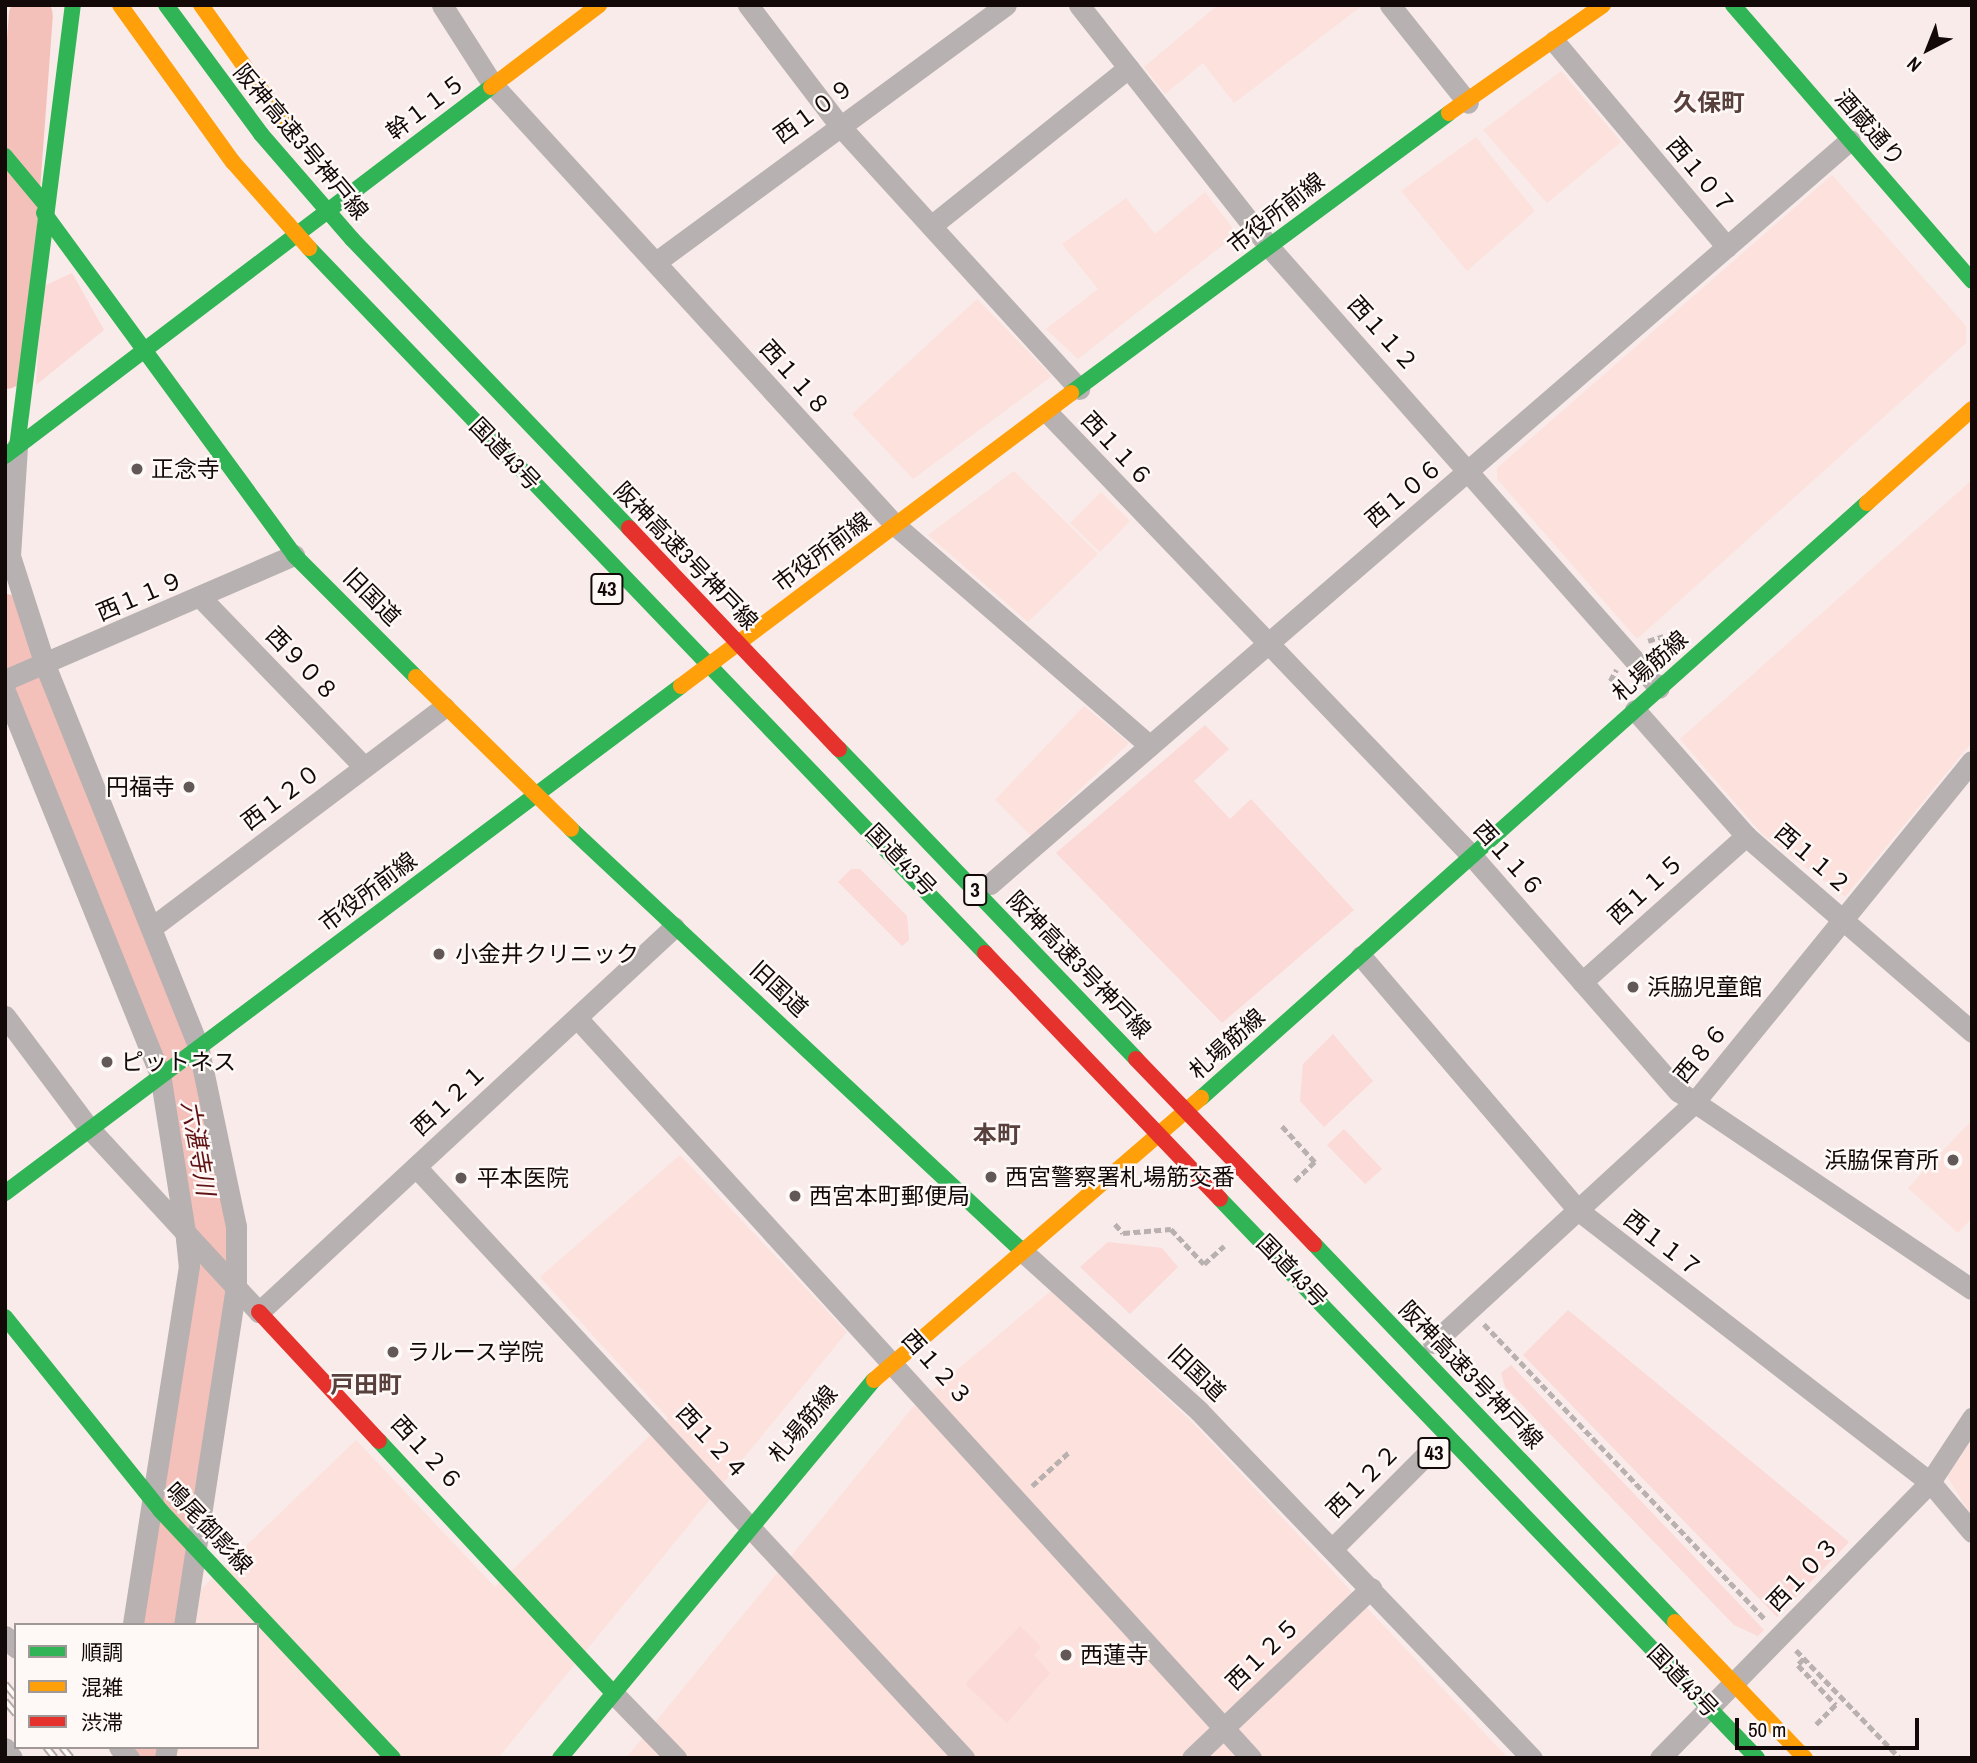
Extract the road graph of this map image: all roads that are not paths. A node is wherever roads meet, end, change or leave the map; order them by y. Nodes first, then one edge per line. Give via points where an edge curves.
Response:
1 (73, 5) edge
2 (120, 5) edge
3 (166, 5) edge
4 (201, 5) edge
5 (442, 5) edge
6 (599, 5) edge
7 (748, 5) edge
8 (1006, 5) edge
9 (1079, 5) edge
10 (1390, 5) edge
11 (1604, 5) edge
12 (1733, 5) edge
13 (120, 38) dead end
14 (1554, 41) junction
15 (1128, 68) junction
16 (493, 85) junction
17 (1468, 103) junction
18 (839, 125) junction
19 (295, 135) dead end
20 (1850, 140) junction
21 (8, 160) edge
22 (45, 209) junction
23 (931, 226) junction
24 (1727, 247) junction
25 (1270, 248) junction
26 (286, 252) junction
27 (656, 262) junction
28 (1972, 281) edge
29 (462, 327) dead end
30 (144, 352) junction
31 (1079, 389) junction
32 (1972, 409) edge
33 (1048, 413) junction
34 (11, 451) edge
35 (1471, 471) junction
36 (895, 525) junction
37 (294, 555) junction
38 (201, 598) junction
39 (648, 629) dead end
40 (753, 632) junction
41 (1265, 646) junction
42 (40, 667) junction
43 (696, 678) junction
44 (6, 683) edge
45 (1659, 688) junction
46 (444, 707) junction
47 (1635, 710) junction
48 (1150, 746) junction
49 (1972, 761) edge
50 (364, 767) junction
51 (536, 796) junction
52 (1745, 836) junction
53 (1472, 856) junction
54 (990, 884) junction
55 (1844, 921) junction
56 (674, 927) junction
57 (151, 928) junction
58 (961, 956) dead end
59 (1361, 956) junction
60 (1582, 982) junction
61 (5, 1016) edge
62 (577, 1018) junction
63 (1972, 1032) edge
64 (196, 1048) junction
65 (163, 1072) junction
66 (1196, 1102) junction
67 (1693, 1104) junction
68 (88, 1127) junction
69 (1127, 1131) dead end
70 (1149, 1154) junction
71 (416, 1167) junction
72 (5, 1193) edge
73 (1578, 1211) junction
74 (191, 1244) junction
75 (1021, 1250) junction
76 (232, 1281) junction
77 (1972, 1289) edge
78 (259, 1312) junction
79 (5, 1317) edge
80 (1433, 1343) junction
81 (893, 1358) junction
82 (1972, 1418) edge
83 (1431, 1449) dead end
84 (1930, 1482) junction
85 (157, 1506) junction
86 (752, 1522) junction
87 (1972, 1532) edge
88 (192, 1544) junction
89 (1332, 1549) junction
90 (1371, 1588) junction
91 (133, 1623) edge
92 (184, 1623) edge
93 (1746, 1670) junction
94 (613, 1693) junction
95 (1688, 1720) junction
96 (1225, 1728) junction
97 (1709, 1741) dead end
98 (5, 1748) edge
99 (12, 1758) edge
100 (393, 1758) edge
101 (561, 1758) edge
102 (676, 1758) edge
103 (964, 1758) edge
104 (1192, 1758) edge
105 (1251, 1758) edge
106 (1532, 1758) edge
107 (1660, 1758) edge
108 (1757, 1758) edge
109 (1805, 1758) edge
110 (1828, 1758) edge

1 - 22 main road
2 - 108 main road, 3 via 233,162 325,267
3 - 109 main road, 阪神高速3号神戸線 / 3 via 261,134 352,239
4 - 19 main road
5 - 16 street, 西１１８
6 - 16 main road, 幹１１５
7 - 18 street, 西１１６
8 - 18 street, 西１０９
9 - 15 street, 西１１２
10 - 17 street
11 - 14 main road, 市役所前線
12 - 20 main road, 酒蔵通り
13 - 26 main road
14 - 17 main road, 市役所前線
14 - 24 street, 西１０７
15 - 23 street
15 - 25 street, 西１１２
16 - 26 main road, 幹１１５ via 346,197
16 - 27 street, 西１１８
17 - 25 main road, 市役所前線
18 - 23 street, 西１１６
18 - 27 street, 西１０９
20 - 24 street, 西１０６
20 - 28 main road, 酒蔵通り
21 - 22 main road, 旧国道
22 - 30 main road, 旧国道
22 - 34 main road
23 - 31 street, 西１１６
24 - 35 street, 西１０６
25 - 31 main road, 市役所前線
25 - 35 street, 西１１２
26 - 30 main road, 幹１１５
27 - 36 street, 西１１８
29 - 40 main road
30 - 34 main road, 幹１１５
30 - 37 main road, 旧国道
31 - 33 main road, 市役所前線
32 - 45 main road, 札場筋線
33 - 36 main road, 市役所前線
33 - 41 street, 西１１６
34 - 42 street via 10,556
35 - 41 street, 西１０６
35 - 45 street, 西１１２
36 - 40 main road, 市役所前線
36 - 48 street, 西１１８
37 - 38 street, 西１１９
37 - 46 main road, 旧国道
38 - 42 street, 西１１９
38 - 50 street, 西９０８
39 - 43 main road, 国道43号 / 43
40 - 43 main road, 市役所前線
40 - 54 main road
41 - 48 street, 西１０６
41 - 53 street, 西１１６
42 - 44 street, 西１１９
42 - 57 street
43 - 51 main road, 市役所前線
43 - 58 main road, 国道43号 / 43
44 - 65 street
45 - 47 main road, 札場筋線
46 - 50 street, 西１２０
46 - 51 main road, 旧国道
47 - 52 street, 西１１２
47 - 53 main road, 札場筋線
48 - 54 street, 西１０６
49 - 55 street, 西８６
50 - 57 street, 西１２０
51 - 56 main road, 旧国道
51 - 64 main road, 市役所前線
52 - 55 street, 西１１２
52 - 60 street, 西１１５
53 - 59 main road, 札場筋線
53 - 60 street, 西１１６
54 - 66 main road
55 - 63 street, 西１１２
55 - 67 street, 西８６
56 - 62 street, 西１２１
56 - 75 main road, 旧国道
57 - 64 street
59 - 66 main road, 札場筋線
59 - 73 street, 西１１７
60 - 67 street, 西１１６
61 - 68 street, 西１２６
62 - 71 street, 西１２１
62 - 81 street, 西１２３
64 - 65 main road, 市役所前線
64 - 76 street via 227,1167
65 - 68 main road, 市役所前線
65 - 74 street
66 - 70 main road, 札場筋線
66 - 80 main road
67 - 73 street, 西８６
67 - 77 street, 西１１６
68 - 72 main road, 市役所前線
68 - 74 street, 西１２６
69 - 70 main road
70 - 75 main road, 札場筋線
71 - 78 street, 西１２１
71 - 86 street, 西１２４
73 - 80 street, 西８６
73 - 84 street, 西１１７
74 - 76 street, 西１２６
74 - 85 street
75 - 81 main road, 札場筋線
75 - 89 street, 旧国道 via 1148,1362
76 - 78 street, 西１２６
76 - 88 street
78 - 94 main road, 西１２６
79 - 85 main road, 鳴尾御影線
80 - 93 main road
81 - 86 main road, 札場筋線
81 - 96 street, 西１２３
82 - 84 street, 西１０３
83 - 89 street, 西１２２
84 - 87 street, 西１１７
84 - 93 street, 西１０３
85 - 88 main road, 鳴尾御影線
85 - 91 street
86 - 94 main road, 札場筋線
86 - 103 street, 西１２４
88 - 92 street
88 - 100 main road, 鳴尾御影線
89 - 90 street, 旧国道
90 - 96 street, 西１２５
90 - 106 street, 旧国道
93 - 95 street, 西１０３
93 - 110 main road
94 - 101 main road, 札場筋線
94 - 102 street
95 - 97 main road, 国道43号
95 - 107 street, 西１０３
96 - 104 street, 西１２５
96 - 105 street, 西１２３
98 - 99 street

